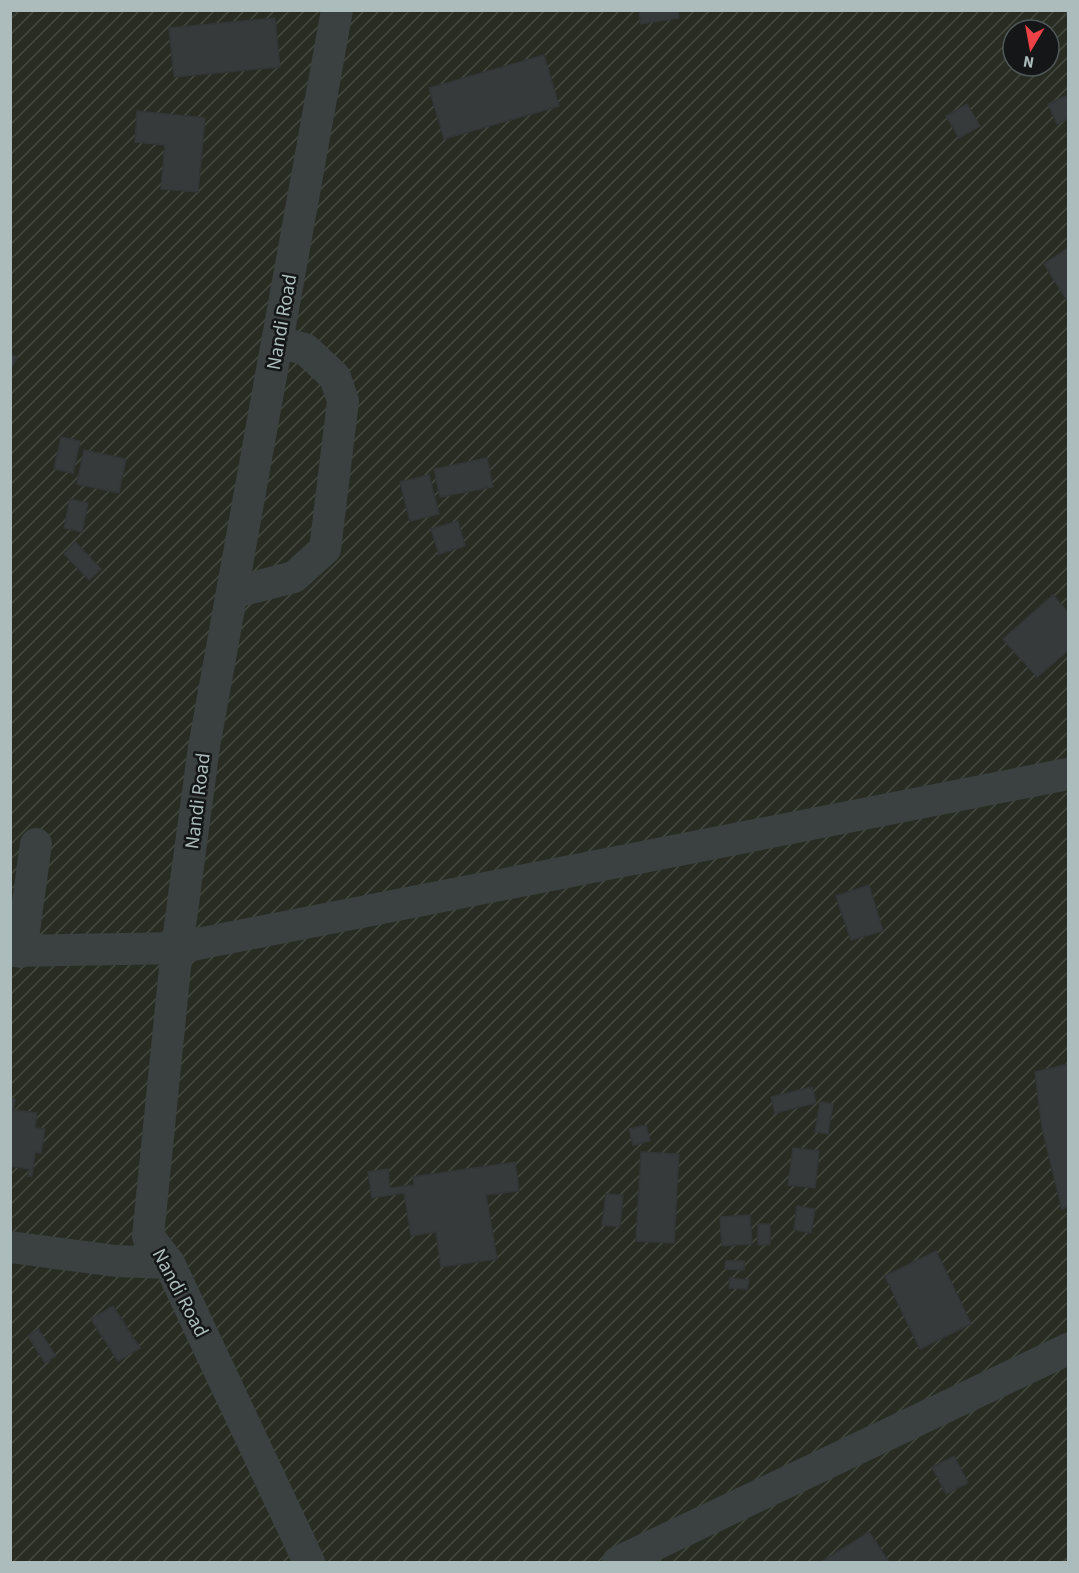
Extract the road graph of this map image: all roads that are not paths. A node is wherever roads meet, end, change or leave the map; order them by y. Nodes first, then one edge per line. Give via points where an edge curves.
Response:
1 (337, 10) edge
2 (278, 342) junction
3 (232, 593) junction
4 (1068, 774) edge
5 (36, 844) dead end
6 (177, 948) junction
7 (16, 952) edge
8 (10, 1247) edge
9 (169, 1263) junction
10 (1068, 1349) edge
11 (309, 1563) edge
12 (618, 1563) edge

1 - 2 street, Nandi Road
2 - 3 street, Nandi Road
2 - 3 street via 305,349 335,377 343,401 326,549 294,577
3 - 6 street, Nandi Road via 204,747
4 - 6 street
5 - 7 street
6 - 7 street
6 - 9 street, Nandi Road via 148,1236
8 - 9 street via 116,1261
9 - 11 street, Nandi Road
10 - 12 street

